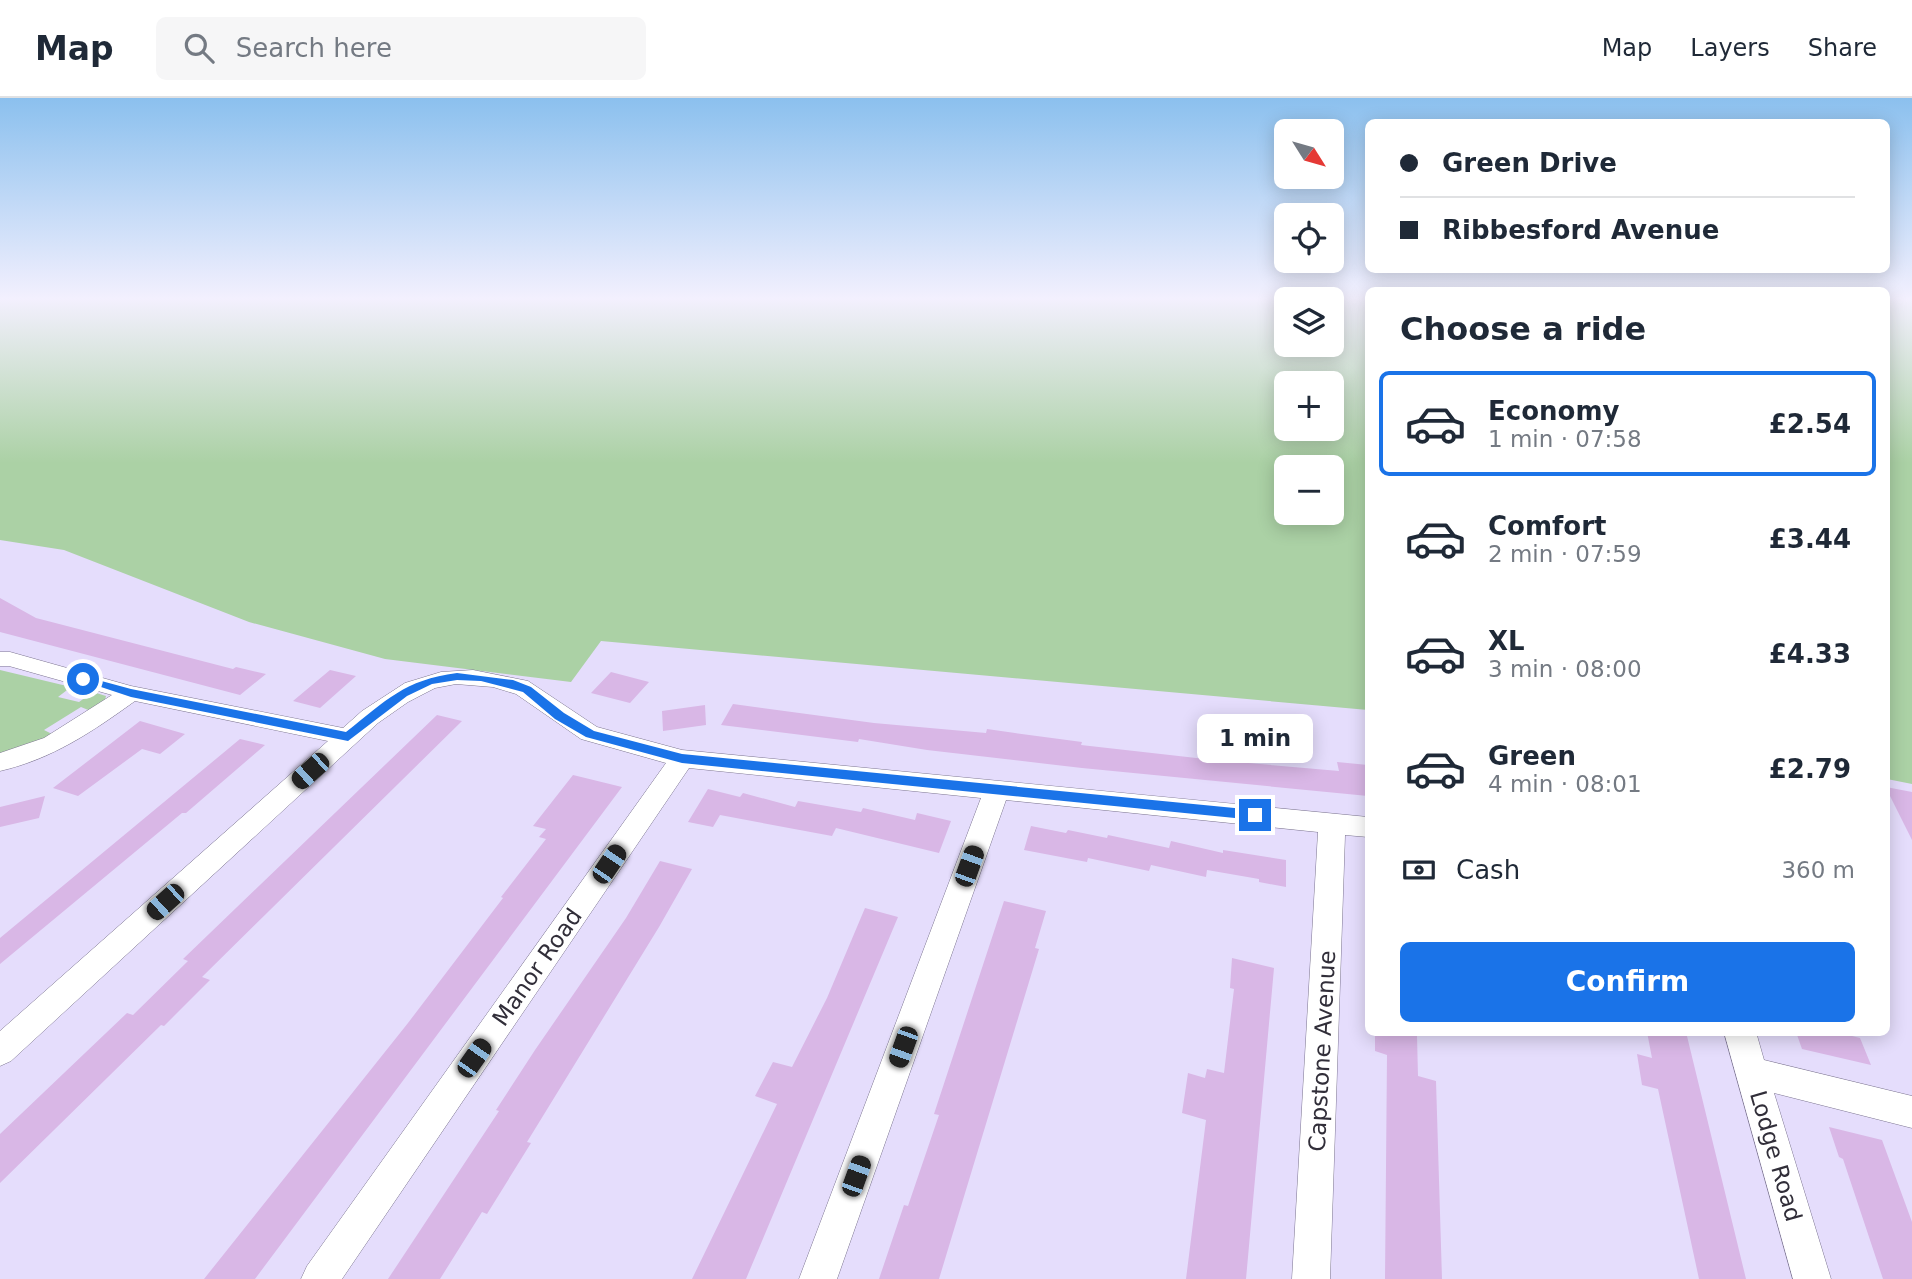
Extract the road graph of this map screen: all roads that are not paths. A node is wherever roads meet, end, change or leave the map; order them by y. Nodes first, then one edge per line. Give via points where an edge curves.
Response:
1 (0, 659) edge
2 (131, 693) junction
3 (348, 737) junction
4 (682, 758) junction
5 (0, 762) edge
6 (997, 789) junction
7 (1332, 823) junction
8 (1365, 827) edge
9 (1741, 1036) edge
10 (0, 1051) edge
11 (1751, 1072) junction
12 (1912, 1112) edge
13 (320, 1279) edge
14 (818, 1279) edge
15 (1311, 1279) edge
16 (1812, 1279) edge

1 - 2 street
2 - 3 street
2 - 5 street via 61,740 16,760
3 - 4 street via 403,693 430,680 457,676 509,683 527,690 590,734
3 - 10 street
4 - 6 street
4 - 13 street, Manor Road
6 - 7 street
6 - 14 street
7 - 8 street
7 - 15 street, Capstone Avenue
9 - 11 street, Lodge Road
11 - 12 street
11 - 16 street, Lodge Road

